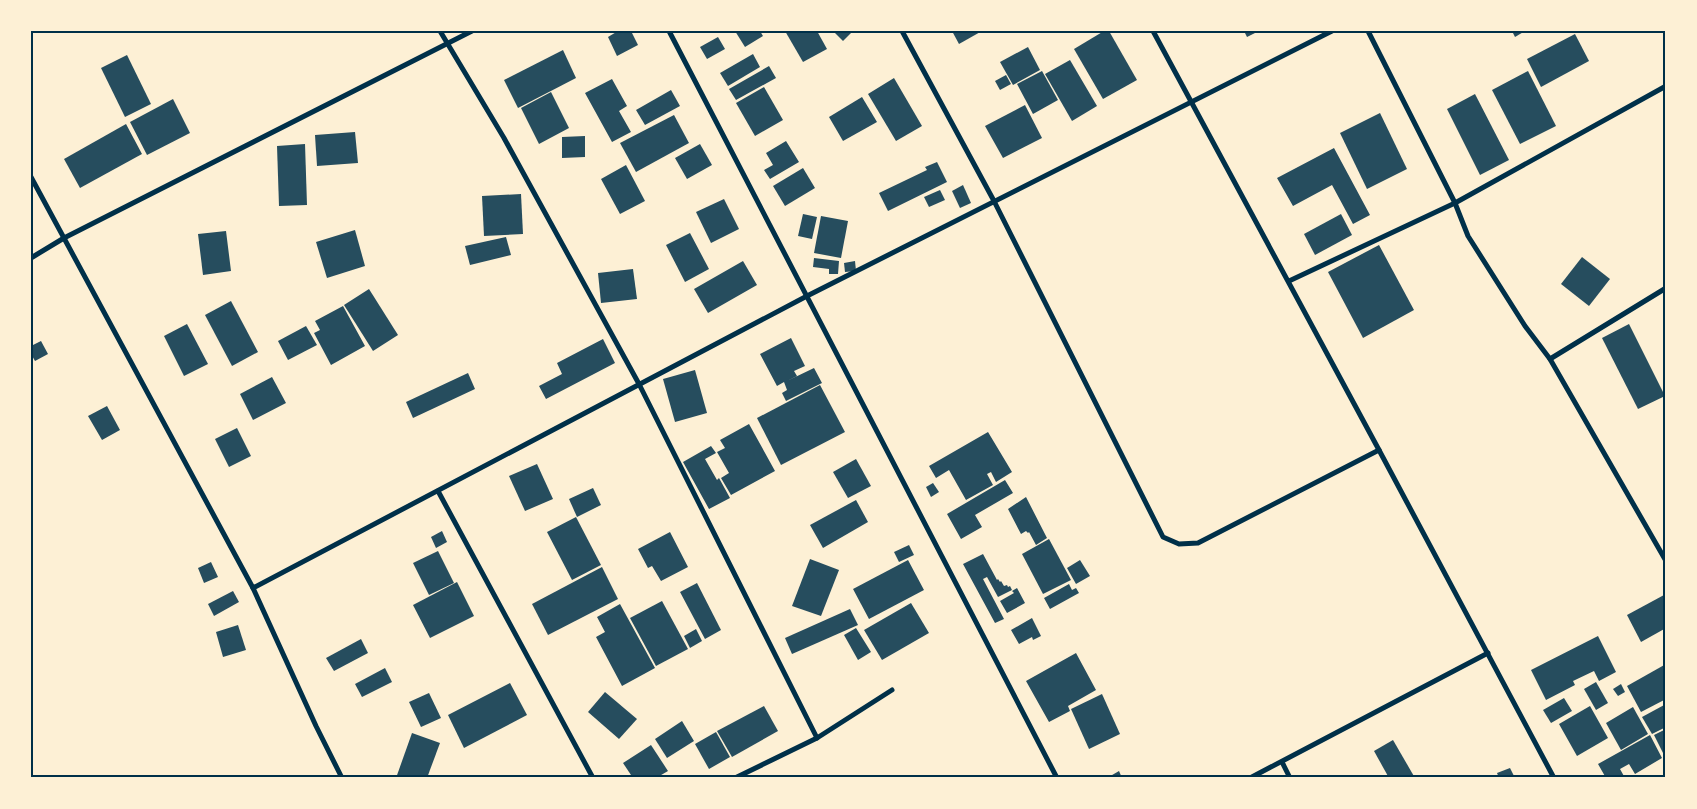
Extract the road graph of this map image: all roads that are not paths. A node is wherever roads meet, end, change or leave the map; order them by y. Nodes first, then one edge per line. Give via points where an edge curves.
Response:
1 (440, 31) edge
2 (472, 31) edge
3 (669, 31) edge
4 (902, 31) edge
5 (1153, 31) edge
6 (1332, 31) edge
7 (1368, 31) edge
8 (448, 45) junction
9 (1666, 86) edge
10 (1192, 101) junction
11 (31, 177) edge
12 (994, 202) junction
13 (1455, 203) junction
14 (64, 238) junction
15 (31, 258) edge
16 (1288, 281) junction
17 (1666, 288) edge
18 (807, 296) junction
19 (1550, 359) junction
20 (640, 384) junction
21 (1379, 450) junction
22 (438, 491) junction
23 (1666, 561) edge
24 (253, 588) junction
25 (1488, 653) junction
26 (892, 690) dead end
27 (817, 738) junction
28 (1282, 762) junction
29 (342, 778) edge
30 (592, 778) edge
31 (735, 778) edge
32 (1057, 778) edge
33 (1250, 778) edge
34 (1290, 778) edge
35 (1554, 778) edge

1 - 8 street
2 - 8 street
3 - 18 street
4 - 12 street
5 - 10 street
6 - 10 street
7 - 13 street
8 - 14 street
8 - 20 street via 504,138
9 - 13 street
10 - 12 street
10 - 16 street
11 - 14 street
12 - 18 street
12 - 21 street via 1162,537 1179,544 1198,543
13 - 16 street
13 - 19 street via 1468,236
14 - 15 street
14 - 24 street
16 - 21 street
17 - 19 street
18 - 20 street
18 - 32 street
19 - 23 street
20 - 22 street
20 - 27 street
21 - 25 street
22 - 24 street
22 - 30 street
24 - 29 street
25 - 28 street
25 - 35 street
26 - 27 street
27 - 31 street
28 - 33 street
28 - 34 street

